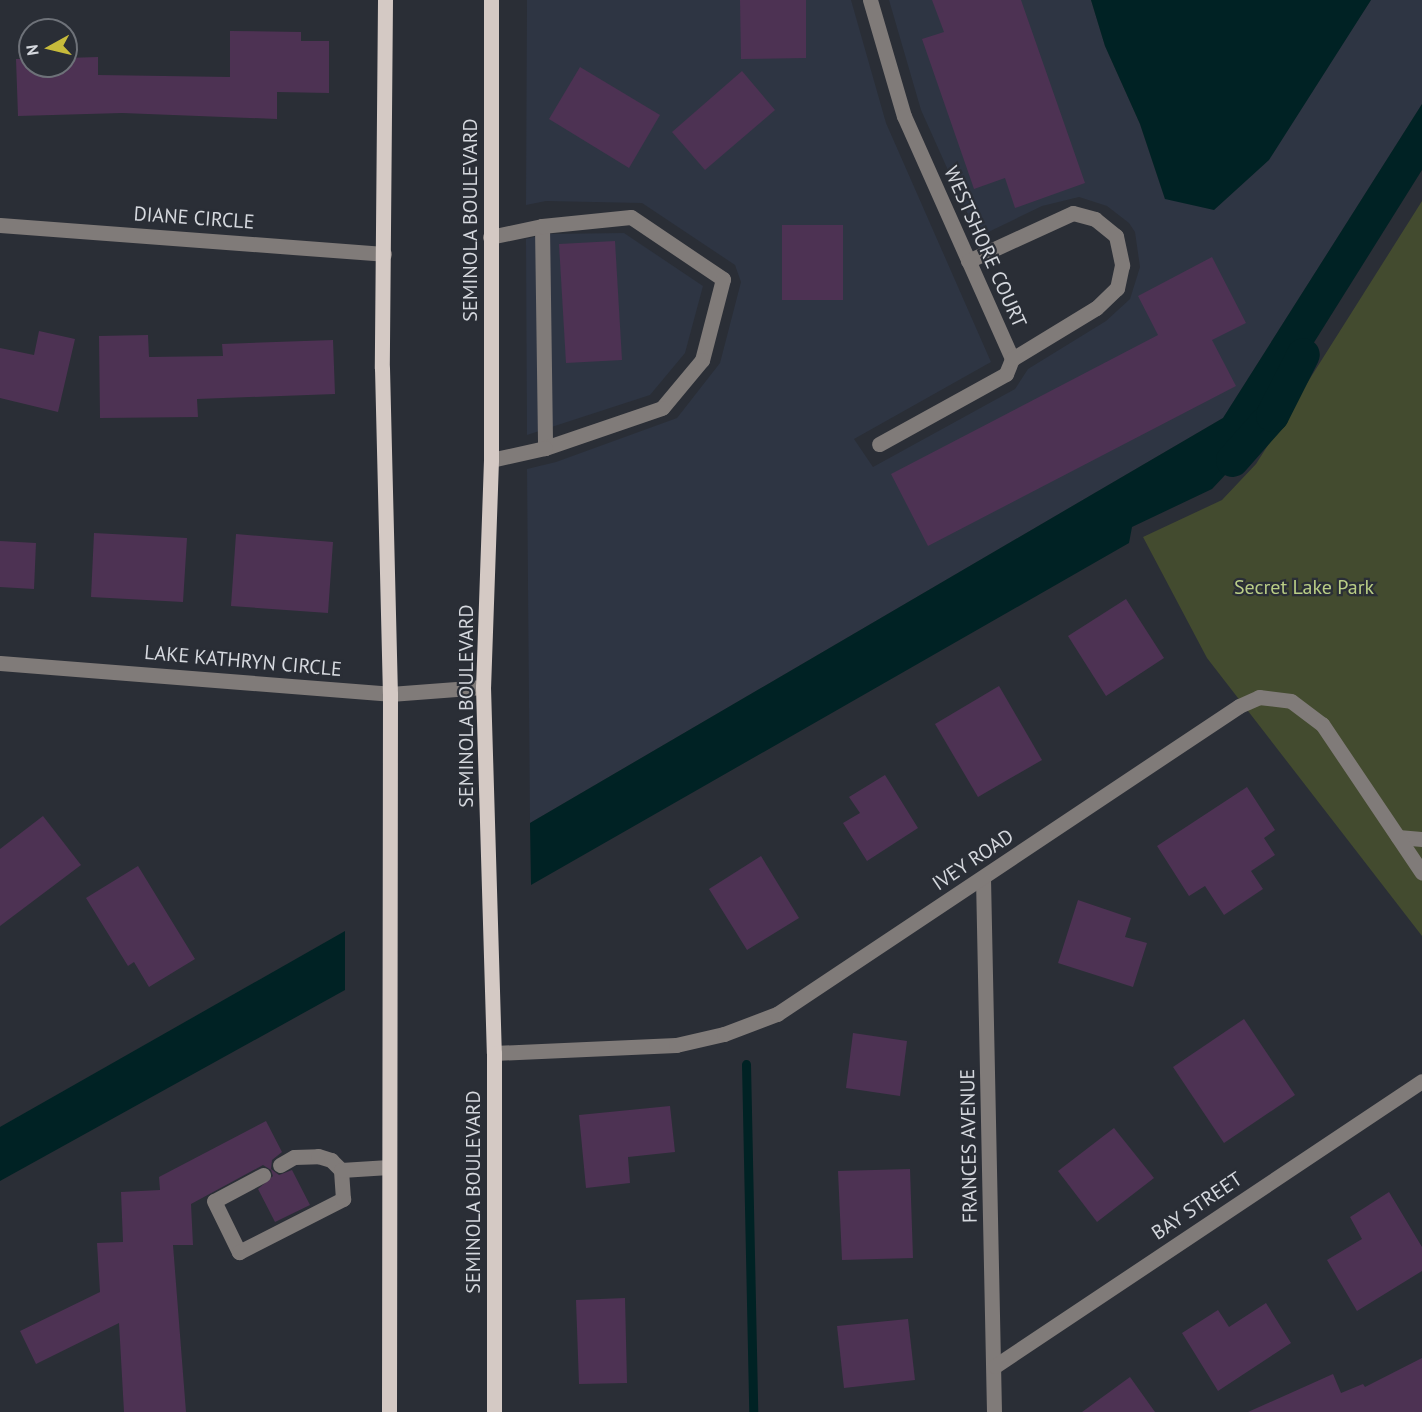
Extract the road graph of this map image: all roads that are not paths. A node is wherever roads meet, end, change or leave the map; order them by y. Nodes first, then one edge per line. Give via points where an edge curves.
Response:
1 (385, 0) edge
2 (491, 0) edge
3 (870, 0) edge
4 (0, 225) edge
5 (542, 226) junction
6 (490, 237) junction
7 (384, 254) junction
8 (968, 261) junction
9 (1012, 359) junction
10 (879, 444) dead end
11 (545, 448) junction
12 (491, 459) junction
13 (0, 663) edge
14 (483, 687) junction
15 (390, 694) junction
16 (1398, 837) junction
17 (1422, 839) edge
18 (1422, 873) edge
19 (983, 878) junction
20 (494, 1053) junction
21 (1422, 1081) edge
22 (280, 1165) dead end
23 (389, 1167) junction
24 (341, 1170) junction
25 (263, 1175) dead end
26 (995, 1366) junction
27 (389, 1412) edge
28 (494, 1412) edge
29 (994, 1412) edge

1 - 7 main road
2 - 6 main road, SEMINOLA BOULEVARD
3 - 8 street, WESTSHORE COURT via 904,116
4 - 7 street, DIANE CIRCLE
5 - 6 street
5 - 11 street
5 - 11 street via 631,217 723,279 702,360 662,408
6 - 12 main road, SEMINOLA BOULEVARD
7 - 15 main road via 382,368
8 - 9 street, WESTSHORE COURT
8 - 9 street via 1073,213 1095,219 1116,236 1122,265 1117,288 1096,308
9 - 10 street, WESTSHORE COURT via 1006,374
11 - 12 street
12 - 14 main road, SEMINOLA BOULEVARD
13 - 15 street, LAKE KATHRYN CIRCLE
14 - 15 street, LAKE KATHRYN CIRCLE
14 - 20 main road, SEMINOLA BOULEVARD
15 - 23 main road
16 - 17 street
16 - 18 street, IVEY ROAD
16 - 19 street, IVEY ROAD via 1311,713 1291,702 1268,697 1239,705
19 - 20 street, IVEY ROAD via 777,1014 724,1034 636,1050
19 - 26 street, FRANCES AVENUE
20 - 28 main road, SEMINOLA BOULEVARD
21 - 26 street, BAY STREET
22 - 24 street via 294,1157 318,1156 331,1160
23 - 24 street
23 - 27 main road
24 - 25 street via 343,1199 239,1252 214,1201
26 - 29 street, FRANCES AVENUE

